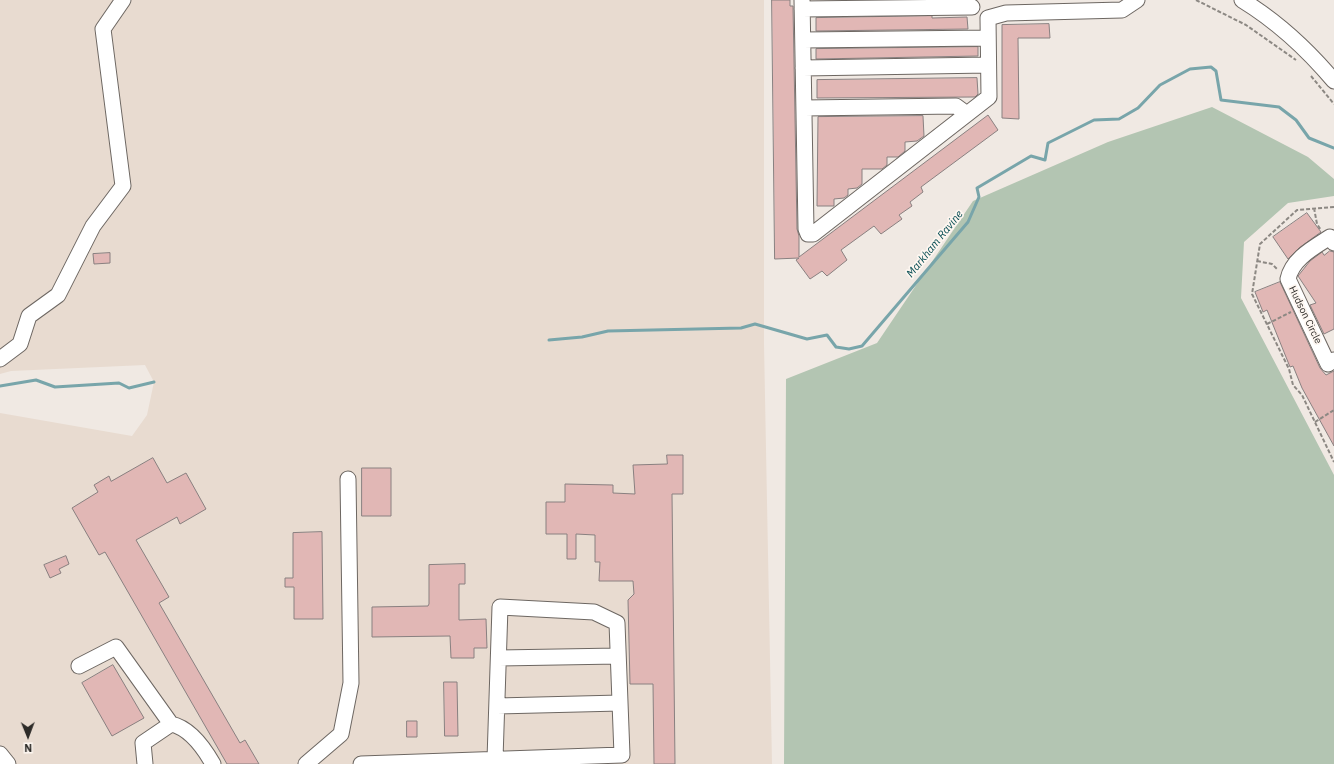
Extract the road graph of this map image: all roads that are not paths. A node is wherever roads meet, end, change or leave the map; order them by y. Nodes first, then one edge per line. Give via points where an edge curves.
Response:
1 (123, 0) edge
2 (1137, 0) edge
3 (1242, 0) edge
4 (971, 3) edge
5 (802, 4) edge
6 (988, 18) junction
7 (988, 38) junction
8 (803, 40) junction
9 (988, 65) junction
10 (803, 68) junction
11 (1334, 81) edge
12 (804, 108) junction
13 (967, 114) junction
14 (1331, 241) edge
15 (0, 359) edge
16 (1334, 360) edge
17 (348, 479) dead end
18 (618, 656) junction
19 (498, 658) junction
20 (80, 666) dead end
21 (620, 703) junction
22 (497, 706) junction
23 (171, 724) junction
24 (0, 754) edge
25 (495, 759) junction
26 (8, 764) edge
27 (145, 764) edge
28 (213, 764) edge
29 (306, 764) edge
30 (361, 764) edge

1 - 15 street via 103,29 123,186 93,226 58,295 29,316 20,344
2 - 6 street via 1122,10 1006,13
3 - 11 street via 1281,26 1306,49
4 - 5 street
4 - 6 street
5 - 8 street
6 - 7 street
7 - 8 street
7 - 9 street
8 - 10 street
9 - 10 street
9 - 13 street via 989,97
10 - 12 street
12 - 13 street via 956,106
12 - 13 street via 808,234 813,234
14 - 16 street, Hudson Circle via 1295,262 1288,279 1328,364
17 - 29 street via 351,683 341,734
18 - 19 street
18 - 19 street via 617,623 594,612 500,607
18 - 21 street
19 - 22 street
20 - 23 street via 116,647
21 - 22 street
21 - 25 street via 622,755
22 - 25 street
23 - 27 street via 143,743
23 - 28 street via 179,726 191,735
24 - 26 street
25 - 30 street

